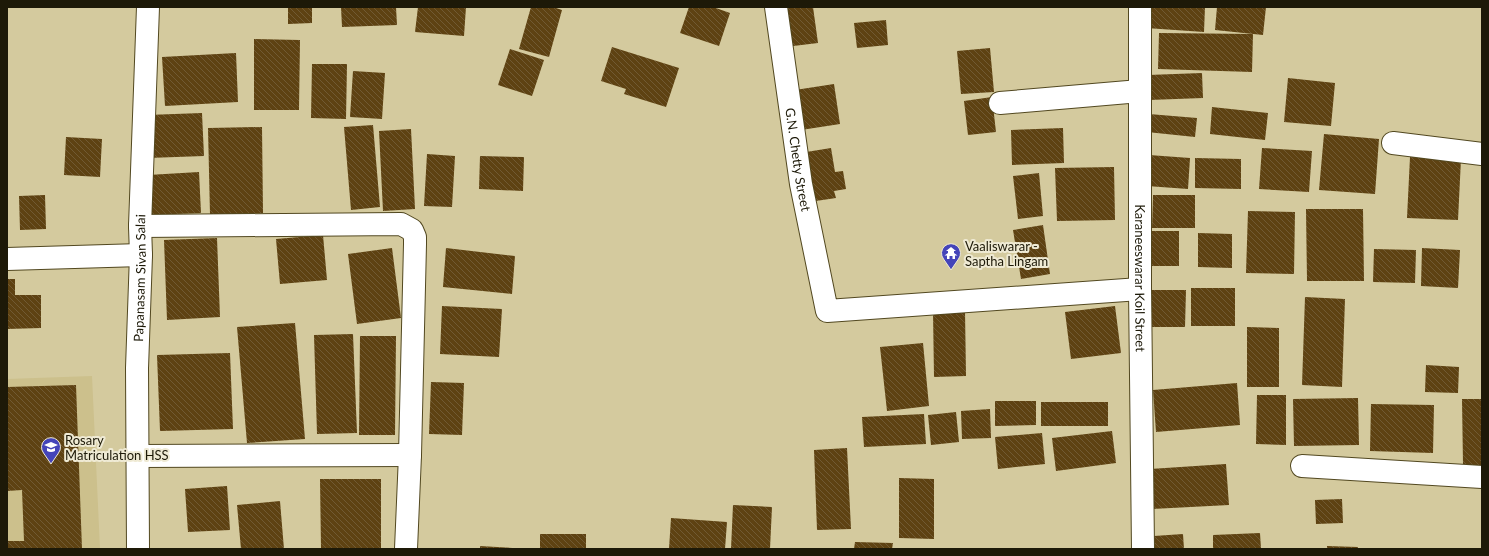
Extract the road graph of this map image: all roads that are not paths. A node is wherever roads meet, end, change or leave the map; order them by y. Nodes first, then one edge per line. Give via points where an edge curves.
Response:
1 (148, 7) edge
2 (776, 7) edge
3 (1140, 7) edge
4 (1140, 91) junction
5 (1000, 103) dead end
6 (1393, 143) dead end
7 (1482, 154) edge
8 (140, 226) junction
9 (141, 255) junction
10 (7, 259) edge
11 (1140, 289) junction
12 (410, 455) junction
13 (139, 456) junction
14 (1302, 466) dead end
15 (1482, 476) edge
16 (138, 549) edge
17 (406, 549) edge
18 (1143, 549) edge

1 - 8 street, Papanasam Sivan Salai
2 - 11 street, G.N. Chetty Street via 801,184 827,311
3 - 4 street, Karaneeswarar Koil Street
4 - 5 street
4 - 11 street, Karaneeswarar Koil Street
6 - 7 street
8 - 9 street, Papanasam Sivan Salai
8 - 12 street via 401,224 412,230 415,237
9 - 10 street
9 - 13 street, Papanasam Sivan Salai via 137,368
11 - 18 street, Karaneeswarar Koil Street
12 - 13 street
12 - 17 street
13 - 16 street, Papanasam Sivan Salai
14 - 15 street

